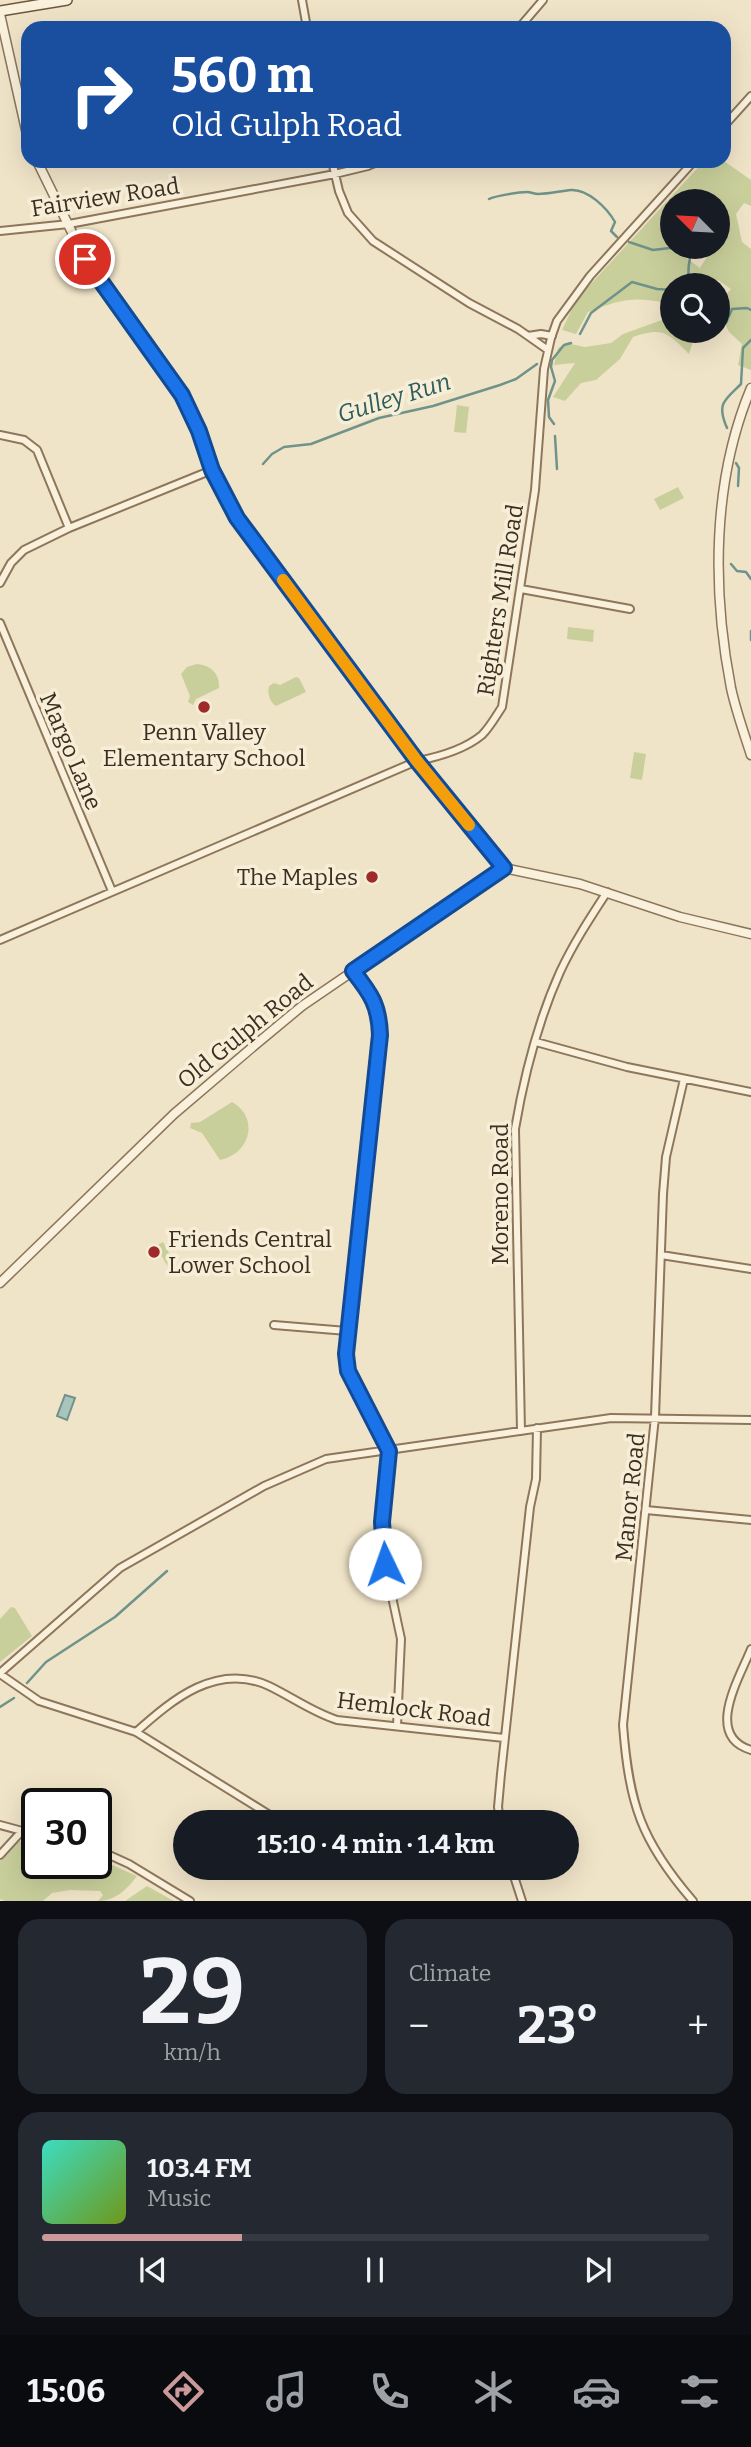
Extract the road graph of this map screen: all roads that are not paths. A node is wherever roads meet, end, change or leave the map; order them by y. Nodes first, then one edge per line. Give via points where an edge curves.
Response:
1 (66, 0) edge
2 (302, 0) edge
3 (543, 0) edge
4 (0, 12) edge
5 (306, 21) edge
6 (525, 21) edge
7 (751, 96) edge
8 (21, 107) edge
9 (731, 118) edge
10 (41, 168) edge
11 (334, 168) edge
12 (356, 168) edge
13 (688, 168) edge
14 (335, 174) junction
15 (69, 224) junction
16 (0, 231) edge
17 (528, 336) junction
18 (552, 336) junction
19 (548, 350) junction
20 (751, 388) edge
21 (0, 435) edge
22 (212, 470) junction
23 (69, 528) junction
24 (0, 583) edge
25 (521, 589) junction
26 (630, 609) dead end
27 (0, 623) edge
28 (2, 639) edge
29 (751, 755) edge
30 (417, 761) junction
31 (504, 868) junction
32 (112, 891) junction
33 (607, 892) junction
34 (751, 934) edge
35 (0, 940) edge
36 (353, 971) junction
37 (536, 1042) junction
38 (684, 1080) junction
39 (751, 1092) edge
40 (661, 1255) junction
41 (751, 1269) edge
42 (0, 1283) edge
43 (274, 1325) dead end
44 (347, 1331) junction
45 (655, 1417) junction
46 (751, 1420) edge
47 (537, 1428) junction
48 (521, 1431) junction
49 (389, 1451) junction
50 (646, 1510) junction
51 (751, 1520) edge
52 (751, 1649) edge
53 (0, 1674) edge
54 (397, 1726) junction
55 (136, 1732) junction
56 (504, 1738) junction
57 (751, 1750) edge
58 (262, 1810) edge
59 (498, 1810) edge
60 (0, 1825) edge
61 (21, 1832) joint
62 (0, 1855) edge
63 (112, 1856) edge
64 (515, 1880) edge
65 (190, 1901) edge
66 (522, 1901) edge
67 (693, 1901) edge

1 - 4 main road
2 - 5 street
3 - 6 street
4 - 8 street
7 - 9 street
10 - 15 street
11 - 14 street
12 - 14 street, Fairview Road
13 - 18 street, Righters Mill Road via 590,276 557,321
14 - 15 street, Fairview Road
14 - 17 street via 348,213 373,242
15 - 16 street, Fairview Road
15 - 22 street via 96,276 182,395
17 - 18 street
17 - 19 street
18 - 19 street, Righters Mill Road
19 - 25 street, Righters Mill Road via 536,490
20 - 29 street via 737,421 724,489 719,561 721,624 732,691
21 - 23 street via 24,440 37,450
22 - 23 street
22 - 30 street via 237,518
23 - 24 street via 24,550
25 - 26 street
25 - 30 street, Righters Mill Road via 501,709 474,740
27 - 28 street, Margo Lane
28 - 32 street, Margo Lane
30 - 31 street
30 - 32 street, Righters Mill Road
31 - 33 street
31 - 36 street, Old Gulph Road
32 - 35 street, Righters Mill Road
33 - 34 street via 680,917
33 - 37 street, Moreno Road via 559,974
36 - 42 street, Old Gulph Road via 302,1006 174,1114
36 - 44 street via 375,1002 380,1035
37 - 38 street
37 - 48 street, Moreno Road via 514,1129
38 - 39 street
38 - 40 street, Manor Road via 666,1157
40 - 41 street
40 - 45 street, Manor Road
43 - 44 street
44 - 49 street via 348,1371
45 - 46 street
45 - 47 street
45 - 50 street, Manor Road
47 - 48 street
47 - 56 street via 536,1479
48 - 49 street
49 - 53 street via 326,1459 264,1486 127,1564
49 - 54 street via 382,1522 385,1564 401,1639
50 - 51 street
50 - 67 street, Manor Road via 624,1725 626,1769 648,1840
52 - 57 street via 726,1718 737,1746
53 - 55 street via 39,1701
54 - 55 street, Hemlock Road via 337,1720 268,1686 231,1678 184,1693
54 - 56 street, Hemlock Road
55 - 58 street
56 - 59 street
60 - 61 street
61 - 62 street
63 - 65 street
64 - 66 street

